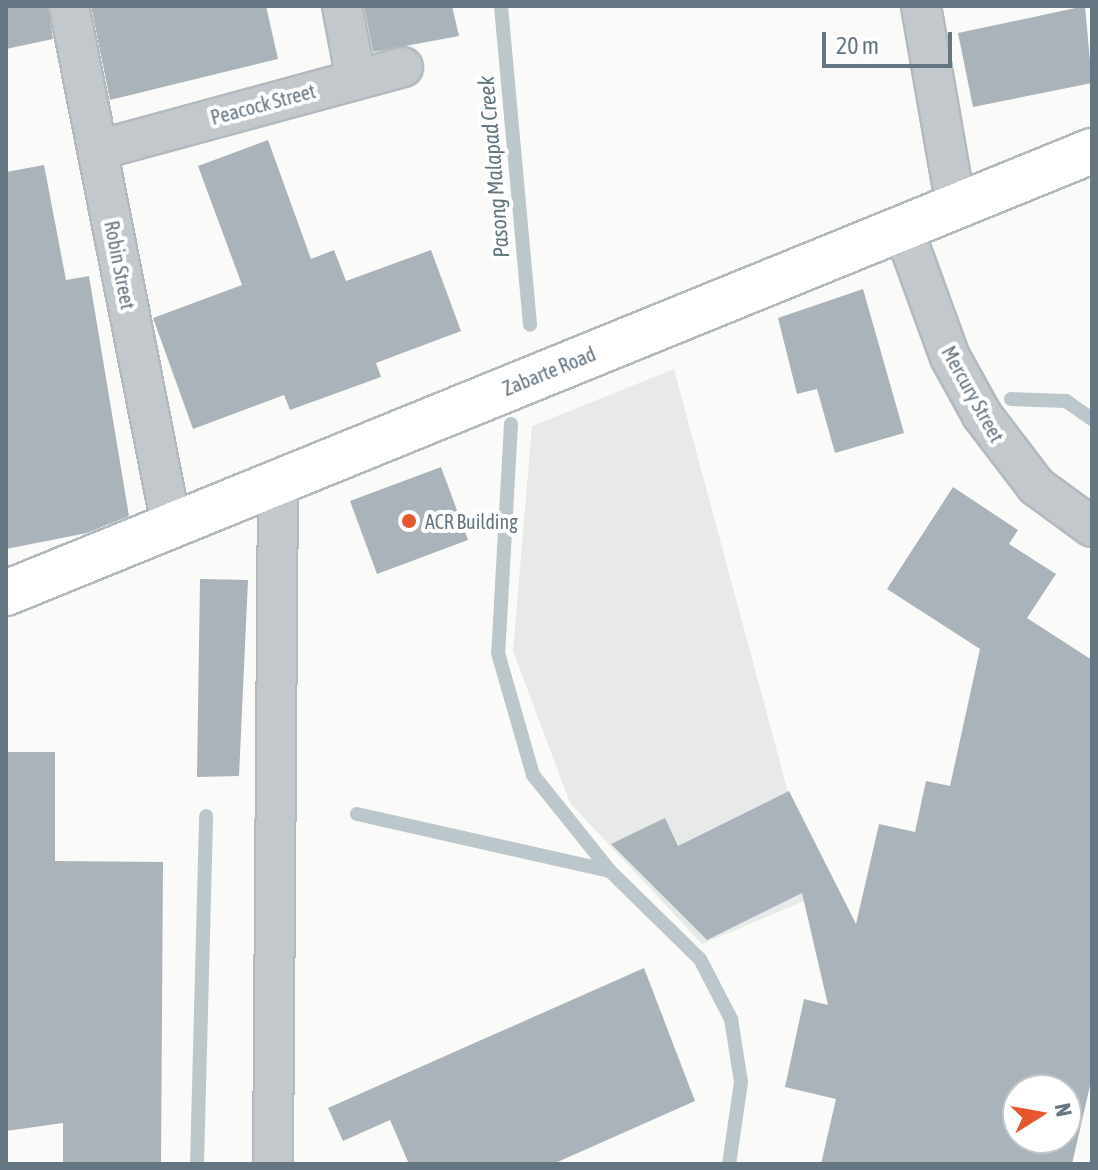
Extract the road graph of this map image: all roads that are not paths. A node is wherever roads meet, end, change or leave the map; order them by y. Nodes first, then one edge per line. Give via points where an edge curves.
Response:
1 (69, 6) edge
2 (342, 6) edge
3 (921, 6) edge
4 (403, 67) dead end
5 (356, 79) junction
6 (98, 150) junction
7 (1092, 151) edge
8 (956, 207) junction
9 (903, 228) junction
10 (278, 482) junction
11 (171, 524) junction
12 (1092, 527) edge
13 (6, 593) edge
14 (273, 1164) edge

1 - 6 street, Robin Street
2 - 5 street
3 - 8 street
4 - 5 street, Peacock Street
5 - 6 street, Peacock Street
6 - 11 street, Robin Street
7 - 8 main road, Zabarte Road
8 - 9 main road, Zabarte Road
9 - 10 main road, Zabarte Road
9 - 12 street, Mercury Street via 950,357 982,415 1036,486
10 - 11 main road, Zabarte Road
10 - 14 street
11 - 13 main road, Zabarte Road

